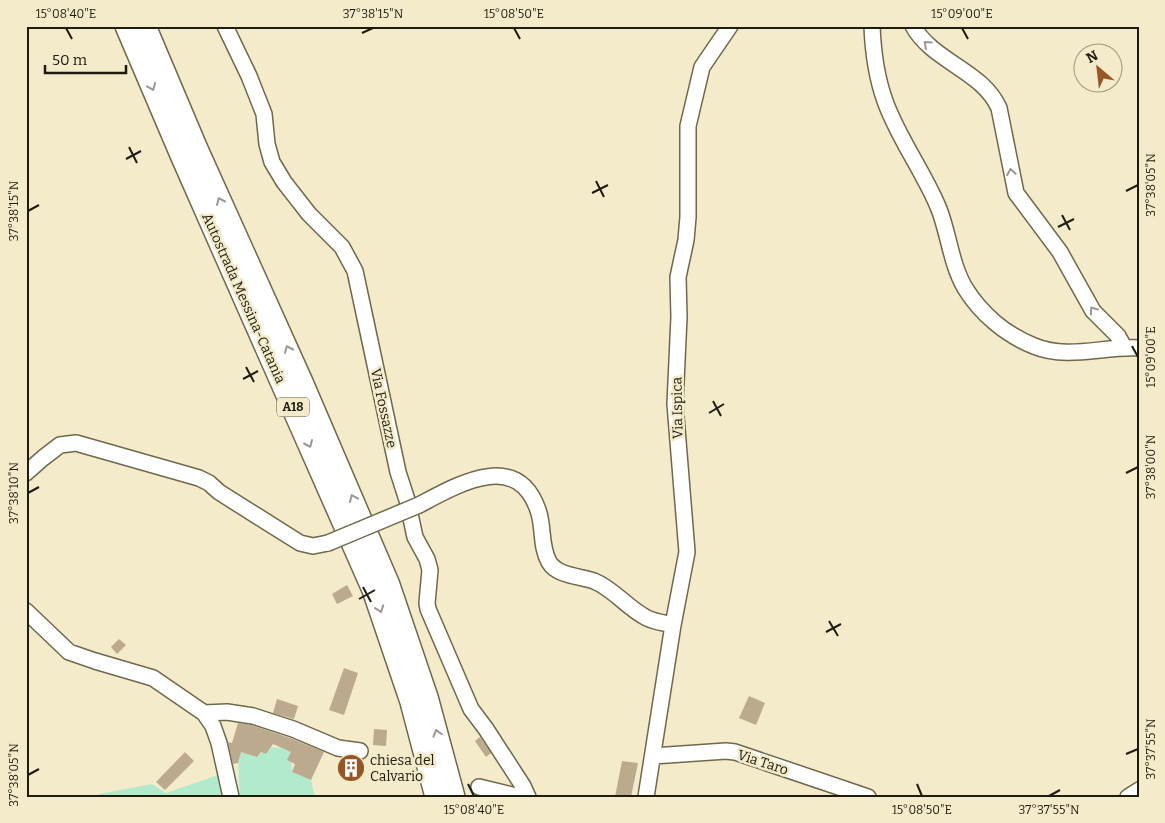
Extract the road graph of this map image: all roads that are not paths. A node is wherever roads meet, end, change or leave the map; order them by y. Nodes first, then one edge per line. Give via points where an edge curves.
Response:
1 (126, 26) edge
2 (145, 26) edge
3 (225, 26) edge
4 (730, 26) edge
5 (872, 26) edge
6 (912, 26) edge
7 (1131, 348) edge
8 (26, 473) edge
9 (26, 611) edge
10 (673, 625) junction
11 (204, 713) junction
12 (360, 751) dead end
13 (653, 756) junction
14 (479, 787) dead end
15 (1139, 790) edge
16 (231, 797) edge
17 (436, 797) edge
18 (454, 797) edge
19 (520, 797) edge
20 (528, 797) edge
21 (646, 797) edge
22 (868, 797) edge
23 (1128, 797) edge

1 -> 17 highway, Autostrada Messina-Catania / A18 via 370,582 411,702
18 -> 2 highway, Autostrada Messina-Catania / A18 via 427,697 389,585
3 - 20 street, Via Fossazze via 264,114 272,162 309,214 342,247 355,271 398,472 415,537 428,559 428,610 471,709
4 - 10 street, Via Ispica via 702,67 688,126 688,217 678,277 675,404 687,552
5 - 7 street via 874,57 885,102 928,185 942,219 956,270 976,303 994,322 1034,346 1071,353
7 -> 6 street via 1093,311 1060,252 1016,193 994,97 976,80 927,46
8 - 10 street, bridge via 60,445 76,443 199,478 300,543 313,546 328,543 482,476 498,476 525,486 538,511 550,563 558,570 594,581 648,619
9 - 11 street via 69,652 153,678
10 - 13 street, Via Ispica
11 - 12 street via 253,716 338,748
11 - 16 street via 219,743
13 - 21 street, Via Ispica
13 - 22 street, Via Taro via 735,752
14 - 19 street
15 - 23 street

